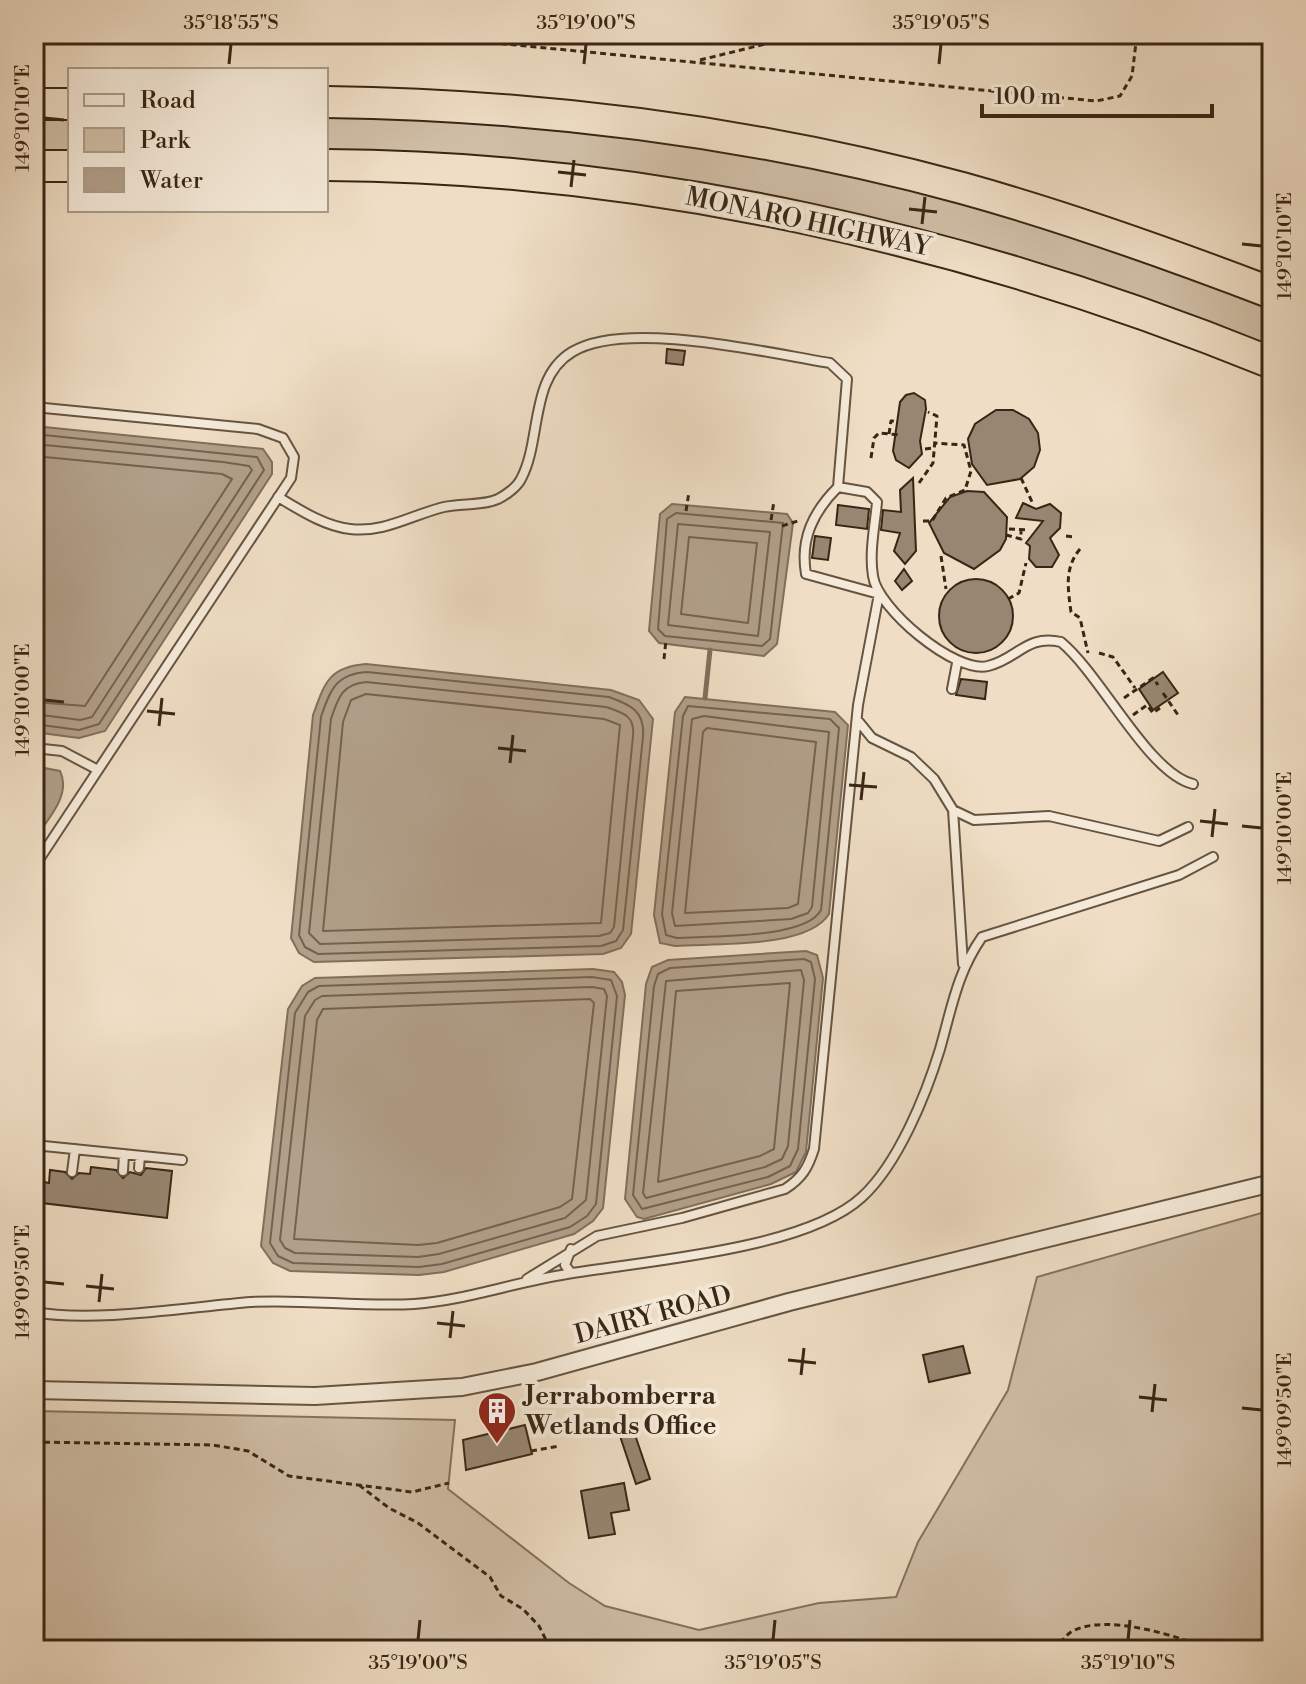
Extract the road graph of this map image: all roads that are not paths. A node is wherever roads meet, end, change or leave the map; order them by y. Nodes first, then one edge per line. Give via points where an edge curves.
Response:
1 (328, 102) edge
2 (34, 104) edge
3 (68, 104) edge
4 (328, 165) edge
5 (34, 166) edge
6 (68, 166) edge
7 (1272, 293) edge
8 (1259, 358) edge
9 (1272, 378) edge
10 (34, 407) edge
11 (838, 487) junction
12 (278, 497) junction
13 (879, 594) junction
14 (957, 663) junction
15 (952, 689) dead end
16 (859, 722) junction
17 (34, 748) edge
18 (98, 770) junction
19 (1193, 784) dead end
20 (953, 810) junction
21 (1188, 827) dead end
22 (1213, 857) dead end
23 (34, 867) edge
24 (963, 965) junction
25 (37, 1089) dead end
26 (34, 1114) edge
27 (34, 1145) edge
28 (75, 1149) junction
29 (124, 1154) junction
30 (140, 1156) junction
31 (182, 1160) dead end
32 (139, 1168) dead end
33 (123, 1171) dead end
34 (72, 1172) dead end
35 (1272, 1183) edge
36 (571, 1249) junction
37 (571, 1273) junction
38 (521, 1282) junction
39 (34, 1312) edge
40 (34, 1390) edge

1 - 7 highway via 549,114 812,154 1056,216
2 - 3 highway
4 - 8 highway, MONARO HIGHWAY via 550,177 807,218 921,244
5 - 6 highway
8 - 9 highway via 1258,372
10 - 12 lane via 258,429 283,438 294,457 291,478
11 - 12 lane via 847,379 830,363 712,344 615,338 570,353 555,367 544,388 521,480 496,500 443,507 385,529 350,529
11 - 13 lane via 867,492 877,502 873,576
11 - 13 lane via 807,530 806,574
12 - 18 lane
13 - 14 lane
13 - 16 lane
14 - 15 lane
14 - 19 lane via 987,667 1036,640 1061,642 1091,672 1161,766
16 - 20 lane via 872,738 911,757 934,779
16 - 36 lane via 808,1168 785,1189 597,1236
17 - 18 lane via 62,751
18 - 23 lane
20 - 21 lane via 974,820 1049,816 1159,841
20 - 24 lane
22 - 24 lane via 1179,875 982,937
24 - 37 lane via 939,1053 905,1135 861,1199 790,1233 727,1250
25 - 26 lane
27 - 28 lane
28 - 29 lane
28 - 34 lane
29 - 30 lane
29 - 33 lane
30 - 31 lane
30 - 32 lane
35 - 40 street, DAIRY ROAD via 462,1387 315,1396
36 - 37 lane via 565,1265
36 - 38 lane
37 - 38 lane
38 - 39 lane via 462,1299 408,1304 254,1302 149,1311

